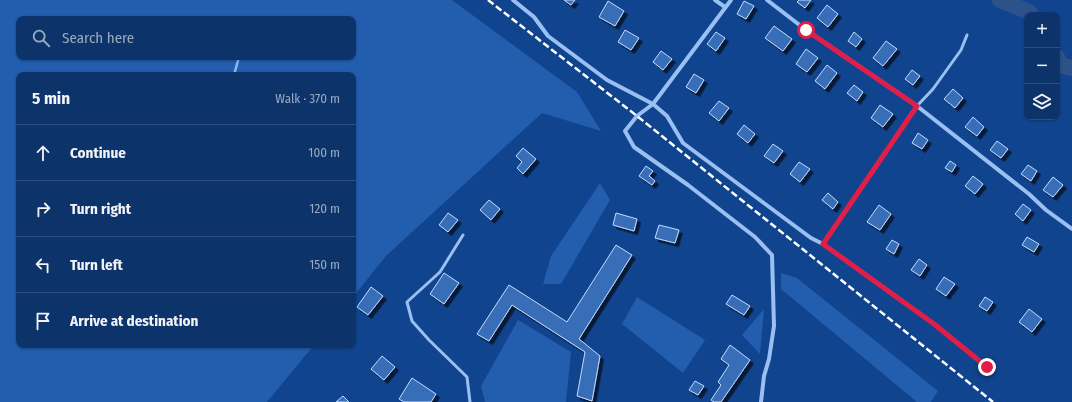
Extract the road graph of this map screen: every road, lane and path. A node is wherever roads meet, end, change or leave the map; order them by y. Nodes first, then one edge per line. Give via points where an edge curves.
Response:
1 (513, 0) edge
2 (715, 0) edge
3 (731, 0) edge
4 (767, 0) edge
5 (726, 7) junction
6 (967, 35) dead end
7 (653, 104) junction
8 (917, 106) junction
9 (1072, 229) edge
10 (463, 236) dead end
11 (823, 244) junction
12 (987, 367) dead end
13 (470, 402) edge
14 (761, 402) edge

1 - 7 street via 534,17 548,36 601,75
2 - 5 street
3 - 5 street
4 - 8 street
5 - 7 street
6 - 8 lane via 961,50 933,89
7 - 11 street via 667,116 683,143 811,238
7 - 14 street via 637,116 625,131 634,147 749,233 772,255 774,326
8 - 9 street
8 - 11 lane
10 - 13 lane via 440,272 407,302 412,321 467,378
11 - 12 street via 934,324

